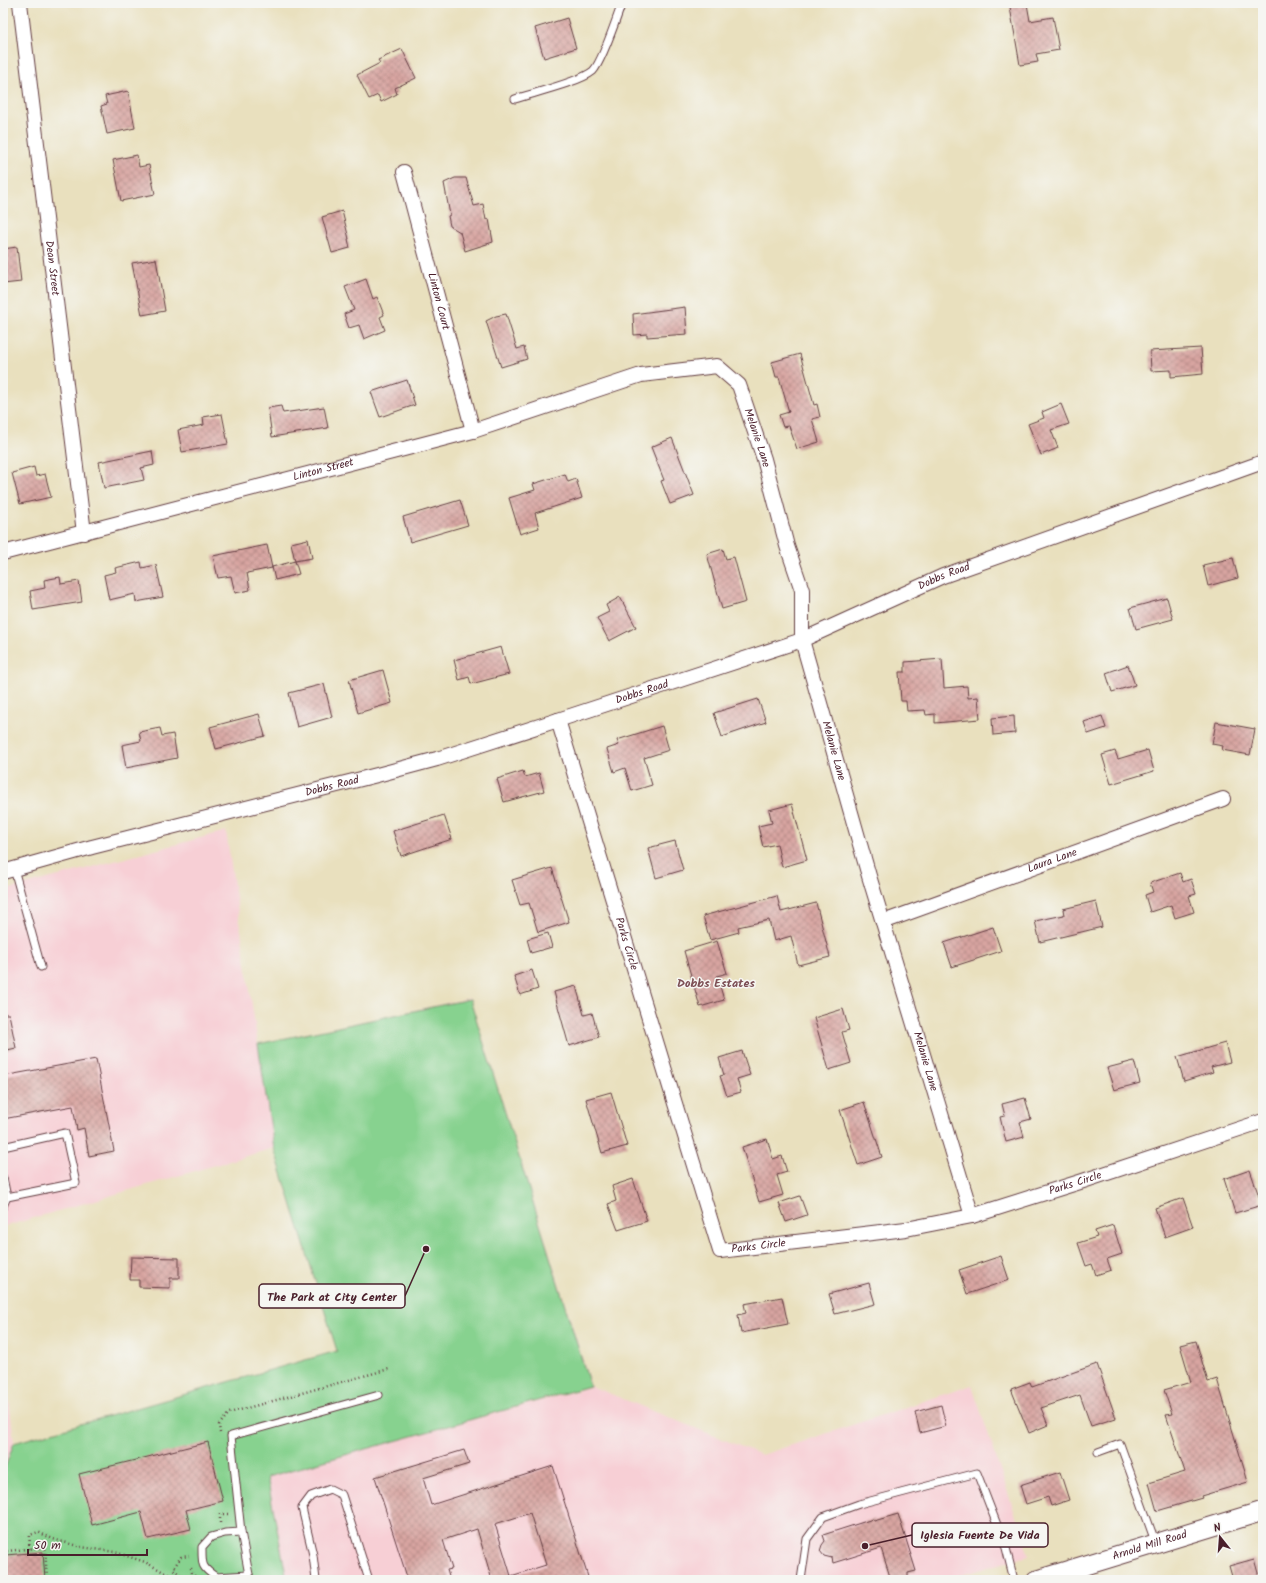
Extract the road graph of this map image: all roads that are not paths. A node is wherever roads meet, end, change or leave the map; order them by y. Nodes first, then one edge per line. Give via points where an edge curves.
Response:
1 (20, 3) edge
2 (622, 3) edge
3 (515, 99) dead end
4 (404, 172) dead end
5 (641, 375) joint
6 (473, 431) junction
7 (1263, 462) edge
8 (84, 533) junction
9 (3, 553) edge
10 (802, 640) junction
11 (558, 720) junction
12 (1222, 799) dead end
13 (9, 870) edge
14 (883, 922) junction
15 (42, 967) dead end
16 (1263, 1121) edge
17 (3, 1147) edge
18 (3, 1178) edge
19 (7, 1197) junction
20 (3, 1206) edge
21 (972, 1216) junction
22 (379, 1395) dead end
23 (1098, 1452) dead end
24 (1263, 1511) edge
25 (241, 1532) junction
26 (1156, 1544) junction
27 (250, 1577) edge
28 (316, 1580) edge
29 (369, 1580) edge
30 (801, 1580) edge
31 (1014, 1580) edge
32 (1037, 1580) edge

1 - 8 street, Dean Street
2 - 3 lane via 594,70 583,77
4 - 6 street, Linton Court
5 - 6 street, Linton Street
5 - 10 street, Melanie Lane via 717,366 739,385 764,459 787,546 802,590
6 - 8 street, Linton Street
7 - 10 street, Dobbs Road via 944,576
8 - 9 street, Linton Street
10 - 11 street, Dobbs Road
10 - 14 street, Melanie Lane
11 - 13 street, Dobbs Road via 377,775
11 - 21 street, Parks Circle via 720,1251 906,1229
12 - 14 street, Laura Lane
13 - 15 lane
14 - 21 street, Melanie Lane
16 - 21 street, Parks Circle
17 - 19 lane via 65,1133 76,1183
18 - 19 lane
19 - 20 lane
22 - 25 lane via 230,1436
23 - 26 lane via 1120,1444
24 - 26 main road, Arnold Mill Road
25 - 27 lane
25 - 27 lane via 211,1537 202,1547 202,1559 205,1570 216,1577
26 - 32 main road, Arnold Mill Road
28 - 29 lane via 302,1508 311,1496 330,1489 342,1495
30 - 31 lane via 808,1539 823,1517 928,1484 976,1473 1006,1548

